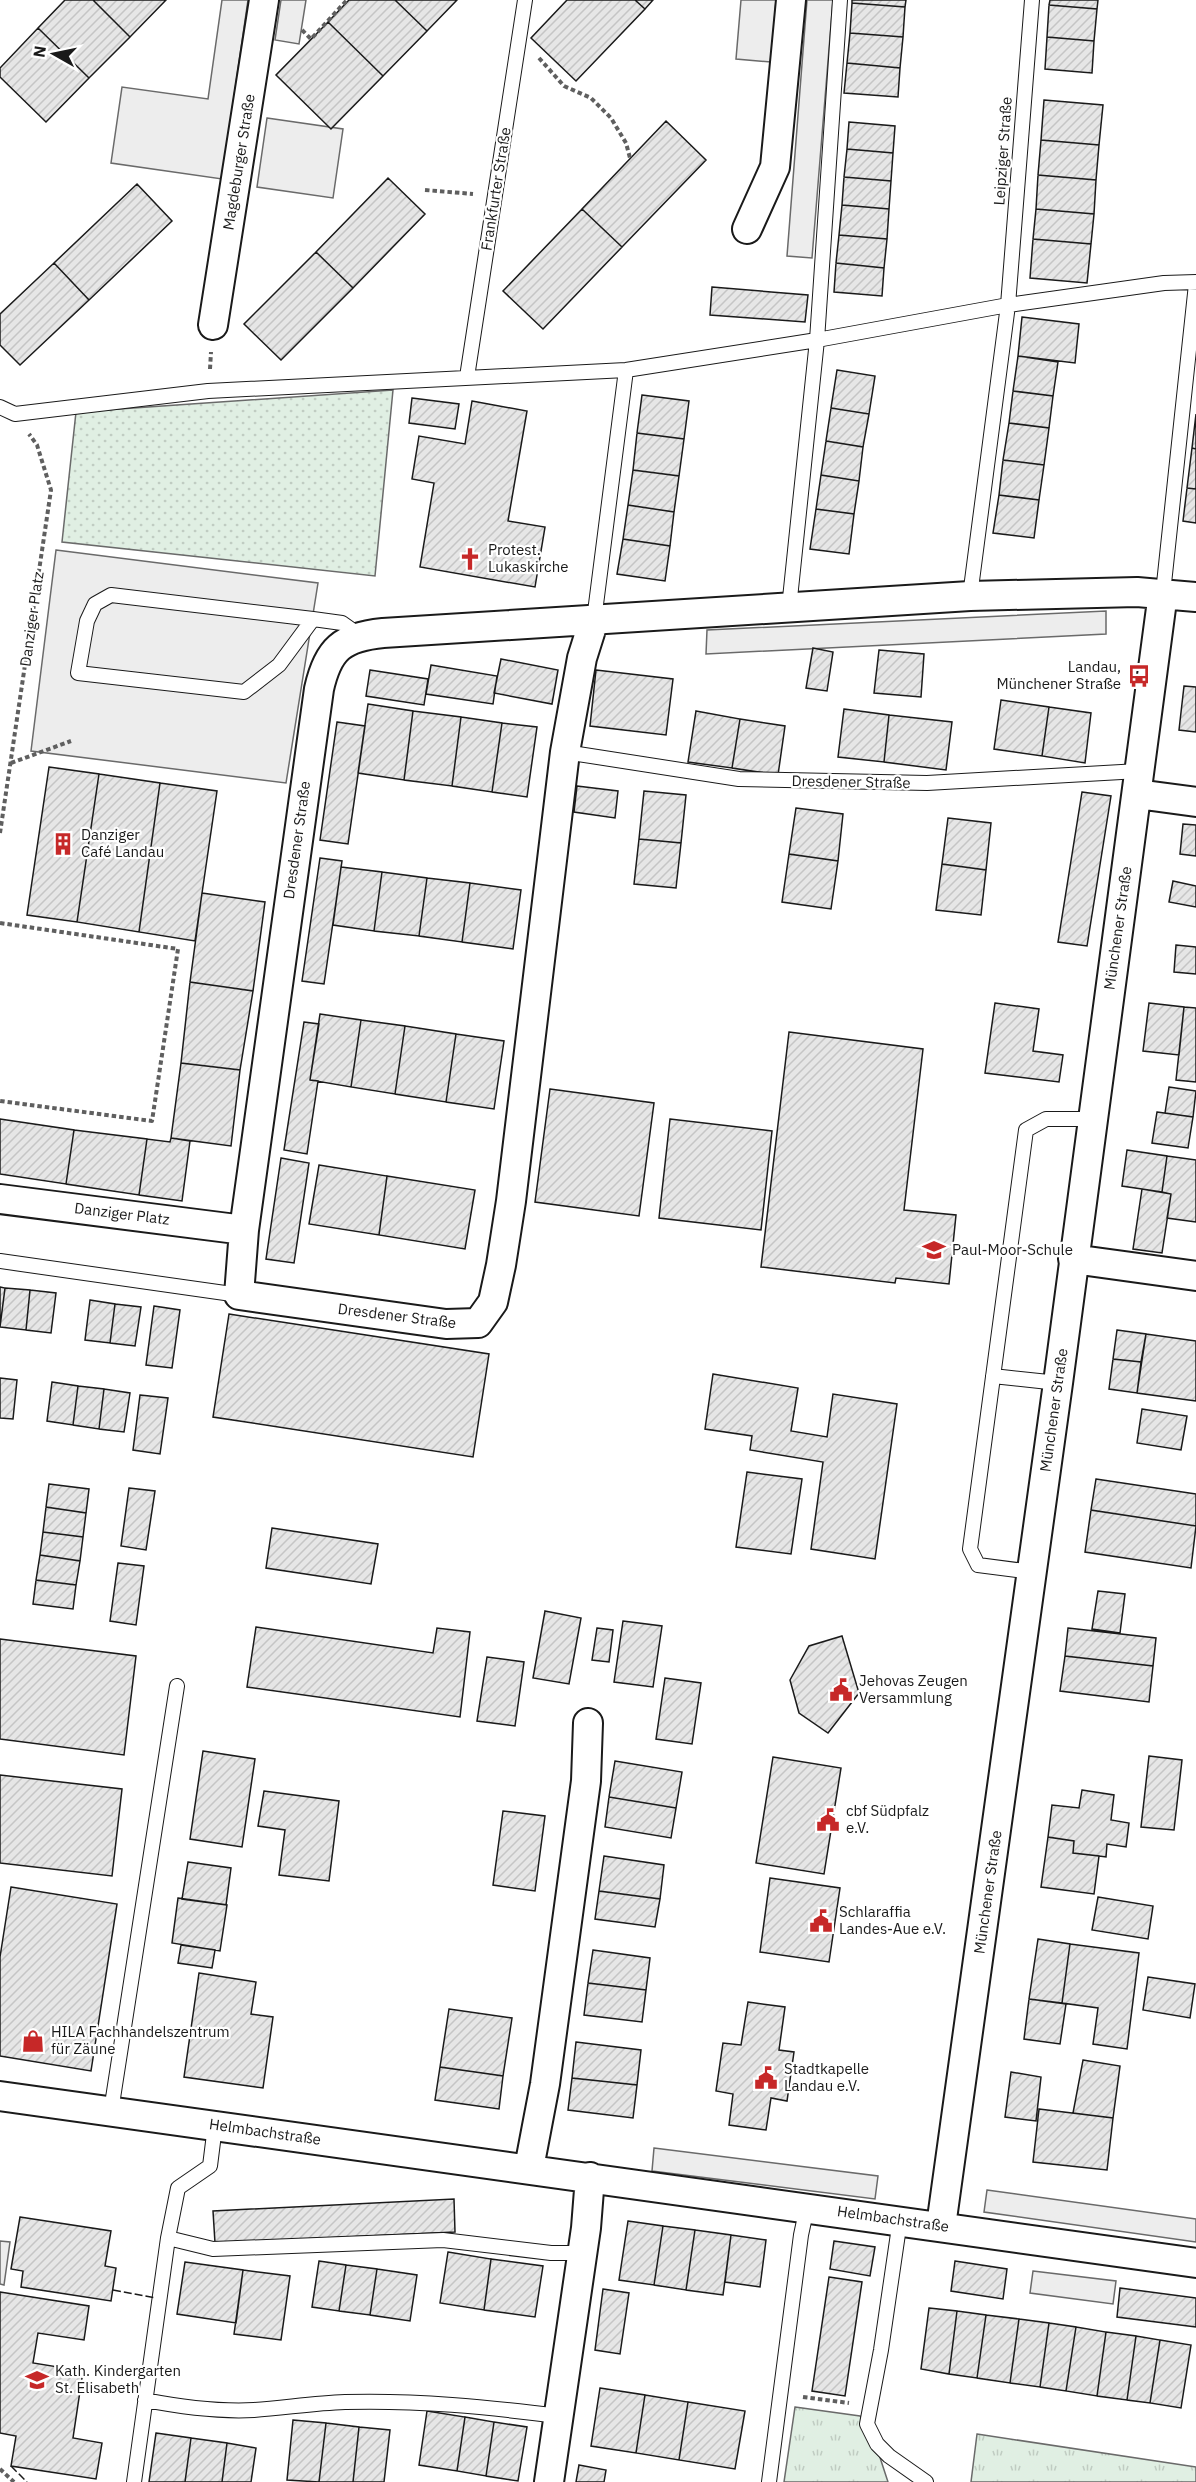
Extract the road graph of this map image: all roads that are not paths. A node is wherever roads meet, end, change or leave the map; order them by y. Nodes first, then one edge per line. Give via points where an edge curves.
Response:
1 (264, 0) edge
2 (525, 0) edge
3 (791, 0) edge
4 (840, 0) edge
5 (1032, 0) edge
6 (747, 229) dead end
7 (1196, 283) edge
8 (1008, 305) junction
9 (213, 325) road end
10 (818, 340) junction
11 (626, 370) junction
12 (467, 377) junction
13 (0, 407) edge
14 (1163, 593) junction
15 (970, 596) junction
16 (1196, 597) edge
17 (789, 609) junction
18 (313, 619) junction
19 (594, 620) junction
20 (359, 635) junction
21 (565, 752) junction
22 (1138, 783) junction
23 (1196, 801) edge
24 (1092, 1119) junction
25 (0, 1199) edge
26 (244, 1230) junction
27 (1073, 1259) junction
28 (0, 1261) edge
29 (1196, 1276) edge
30 (239, 1295) junction
31 (993, 1376) junction
32 (1058, 1383) junction
33 (1032, 1572) junction
34 (177, 1686) dead end
35 (588, 1723) dead end
36 (0, 2096) edge
37 (111, 2111) junction
38 (215, 2126) junction
39 (530, 2168) junction
40 (590, 2177) junction
41 (807, 2207) junction
42 (900, 2220) junction
43 (941, 2226) junction
44 (168, 2238) junction
45 (582, 2253) junction
46 (1196, 2263) edge
47 (145, 2400) junction
48 (558, 2416) junction
49 (134, 2482) edge
50 (549, 2482) edge
51 (769, 2482) edge
52 (926, 2482) edge

1 - 9 street, Magdeburger Straße
2 - 12 lane, Frankfurter Straße
3 - 6 street via 775,167
4 - 10 lane
5 - 8 lane, Leipziger Straße
7 - 8 lane via 1164,283
7 - 14 lane
8 - 10 lane
8 - 15 lane
10 - 11 lane
10 - 17 lane
11 - 12 lane
11 - 19 lane
12 - 13 lane via 208,392 15,414
14 - 15 street
14 - 16 street
14 - 22 street, Münchener Straße
15 - 17 street
17 - 19 street
18 - 18 lane via 111,595 95,604 87,621 78,674 244,692 279,665
18 - 20 lane via 342,623
19 - 20 street
19 - 21 street, Dresdener Straße via 582,658
20 - 26 street, Dresdener Straße via 329,657 319,689
21 - 22 lane, Dresdener Straße via 751,780
21 - 30 street, Dresdener Straße via 511,1202 493,1302 478,1323 446,1324
22 - 23 street
22 - 24 street, Münchener Straße
24 - 27 street, Münchener Straße
24 - 31 lane via 1046,1119 1026,1130
25 - 26 street, Danziger Platz
26 - 30 street, Dresdener Straße
27 - 29 street
27 - 32 street, Münchener Straße
28 - 30 lane, Dresdener Straße
31 - 32 lane
31 - 33 lane via 970,1549 978,1565
32 - 33 street, Münchener Straße
33 - 43 street, Münchener Straße
34 - 37 lane
35 - 39 street via 583,1805
36 - 37 street, Helmbachstraße
37 - 38 street, Helmbachstraße
38 - 39 street, Helmbachstraße
38 - 44 lane via 210,2166 178,2188
39 - 40 street, Helmbachstraße
40 - 41 street, Helmbachstraße
40 - 45 street
41 - 42 street, Helmbachstraße
41 - 51 lane
42 - 43 street, Helmbachstraße
42 - 52 lane via 867,2424 877,2444
43 - 46 street, Helmbachstraße
44 - 45 lane via 213,2249 443,2240
44 - 47 lane
45 - 48 street
47 - 48 lane via 212,2410 408,2401
47 - 49 lane
48 - 50 street

